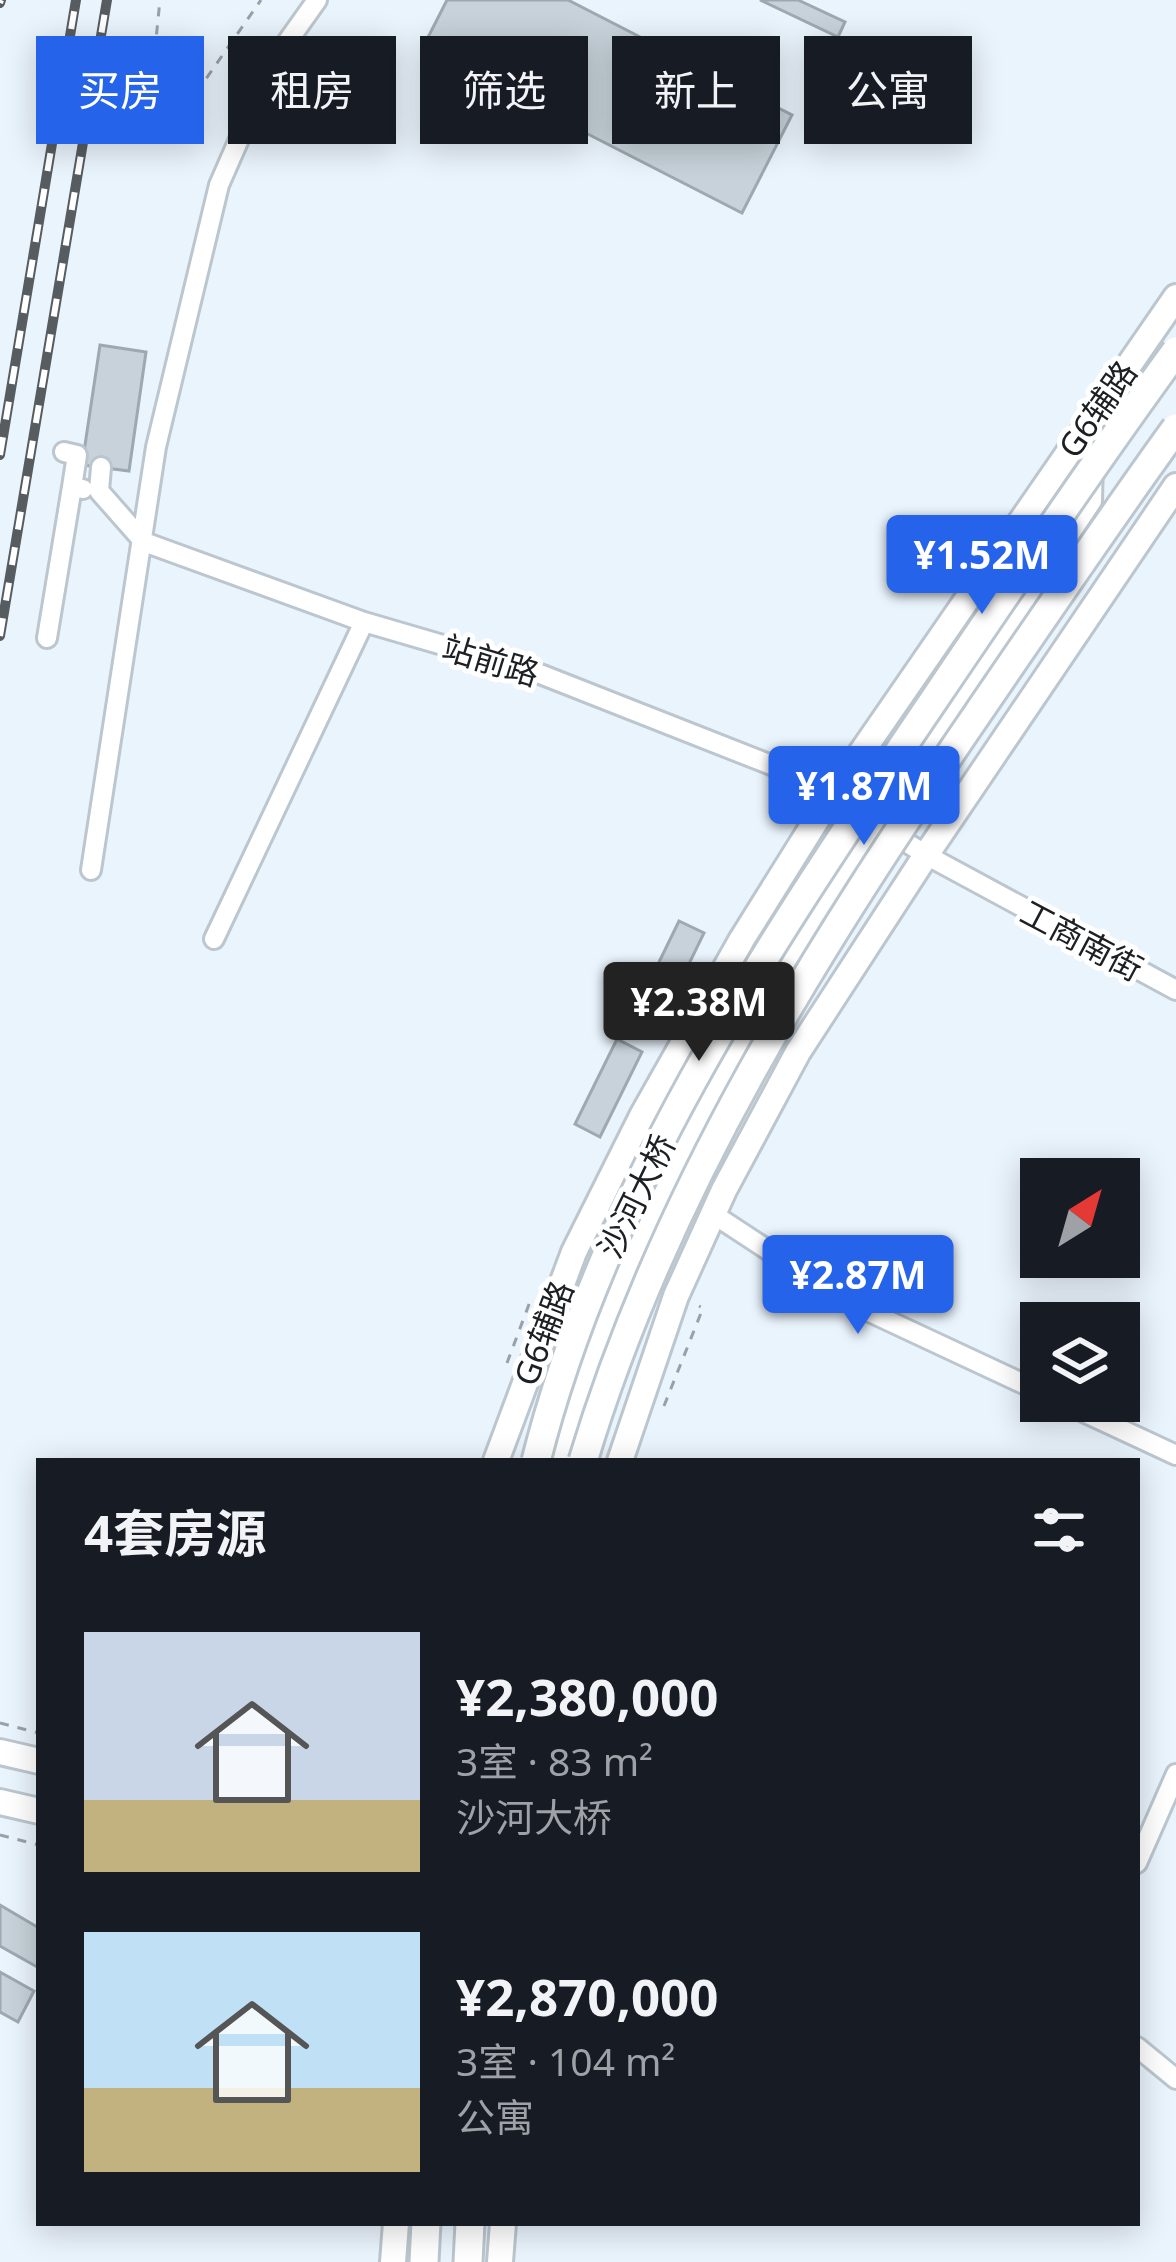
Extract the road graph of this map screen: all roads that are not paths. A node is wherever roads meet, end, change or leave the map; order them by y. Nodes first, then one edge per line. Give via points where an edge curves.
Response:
1 (317, 0) edge
2 (1176, 297) edge
3 (1176, 351) edge
4 (1094, 411) junction
5 (1176, 428) edge
6 (64, 452) dead end
7 (101, 467) dead end
8 (1176, 486) edge
9 (72, 488) junction
10 (99, 491) junction
11 (144, 542) junction
12 (364, 622) junction
13 (47, 638) dead end
14 (832, 795) junction
15 (877, 824) junction
16 (926, 856) junction
17 (91, 870) dead end
18 (214, 939) dead end
19 (1176, 990) edge
20 (713, 1214) junction
21 (1020, 1382) edge
22 (1105, 1422) edge
23 (1176, 1455) edge
24 (497, 1458) edge
25 (537, 1458) edge
26 (561, 1458) edge
27 (584, 1458) edge
28 (621, 1458) edge
29 (0, 1752) edge
30 (36, 1760) edge
31 (1176, 1774) edge
32 (0, 1802) edge
33 (36, 1810) edge
34 (1140, 1856) edge
35 (1140, 2050) edge
36 (1176, 2079) edge
37 (426, 2226) edge
38 (457, 2226) edge
39 (470, 2226) edge
40 (503, 2226) edge
41 (424, 2262) edge
42 (464, 2262) edge
43 (500, 2262) edge

1 - 11 street via 273,62 219,185 156,447
2 - 4 main road, G6辅路
3 - 25 highway, 沙河大桥, bridge via 875,787 724,1024 601,1267
4 - 14 main road, G6辅路
4 - 15 street via 1092,501
5 - 27 highway, 沙河大桥, bridge via 912,810 777,1028 644,1284
6 - 9 street via 77,455
7 - 10 street
8 - 16 main road
9 - 10 street
9 - 13 street
10 - 11 street
11 - 12 street, 站前路
11 - 17 street
12 - 14 street, 站前路 via 535,672
12 - 18 street
14 - 15 street, 站前路
14 - 24 main road, G6辅路 via 642,1116 574,1252
15 - 16 street, 工商南街
15 - 26 street via 696,1125 625,1274
16 - 19 street, 工商南街
16 - 20 main road via 798,1052
20 - 21 street via 844,1300
20 - 28 main road
22 - 23 street
29 - 30 main road
31 - 34 street
32 - 33 main road
35 - 36 street
37 - 41 highway
38 - 42 main road via 455,2252
39 - 42 highway
40 - 43 main road

